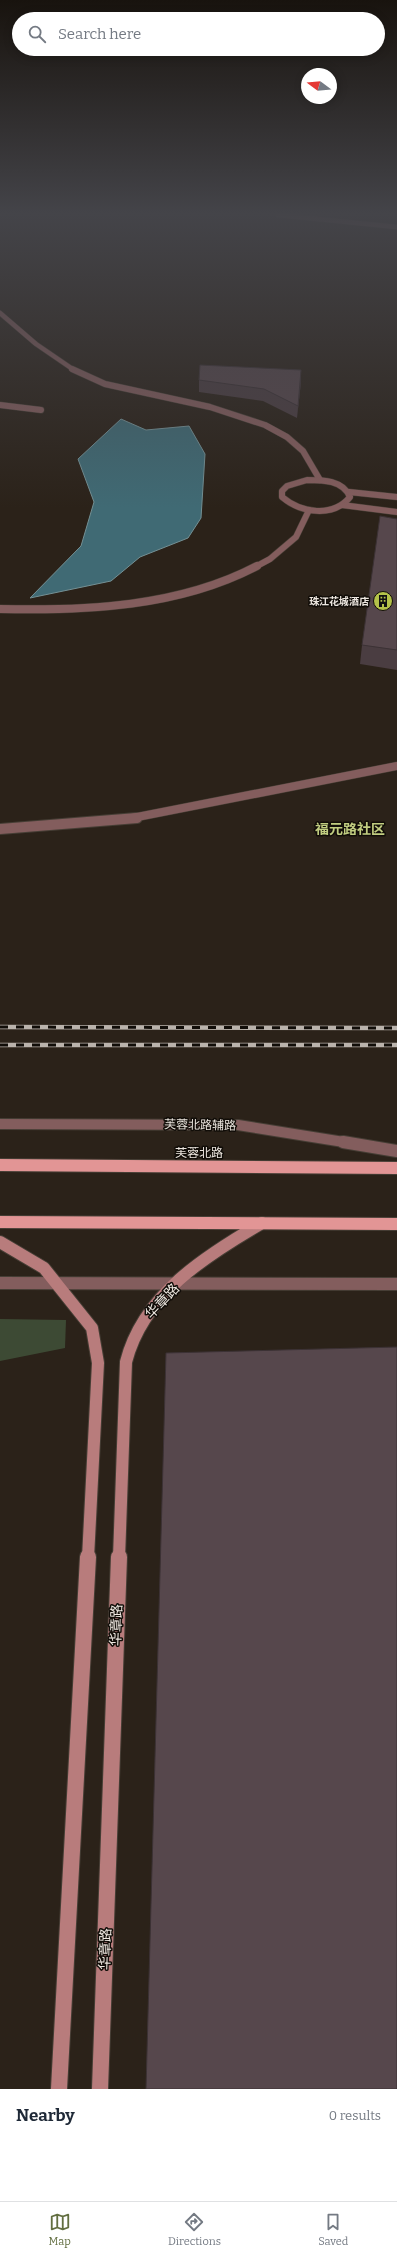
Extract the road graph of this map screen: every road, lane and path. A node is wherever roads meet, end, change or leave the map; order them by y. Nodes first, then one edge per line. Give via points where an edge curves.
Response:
1 (0, 313) edge
2 (0, 405) edge
3 (41, 410) dead end
4 (320, 480) junction
5 (349, 492) junction
6 (397, 497) edge
7 (342, 506) junction
8 (309, 510) junction
9 (397, 512) edge
10 (0, 609) edge
11 (397, 766) edge
12 (0, 829) edge
13 (0, 1124) edge
14 (397, 1151) edge
15 (0, 1165) edge
16 (397, 1168) edge
17 (0, 1222) edge
18 (262, 1223) junction
19 (397, 1224) edge
20 (0, 1242) edge
21 (56, 1282) junction
22 (178, 1282) junction
23 (0, 1283) edge
24 (397, 1284) edge
25 (58, 2089) edge
26 (100, 2089) edge

1 - 4 street via 32,341 91,379 229,411 271,429 303,450
2 - 3 street
4 - 5 street via 343,486
4 - 8 street via 296,482 286,486 282,491 282,497 287,503
5 - 6 street
5 - 7 street via 350,497
7 - 8 street
7 - 9 street
8 - 10 street via 297,536 276,555 248,573 189,592 116,605
11 - 12 street via 134,819
13 - 14 street, 芙蓉北路辅路 via 238,1125
15 - 16 main road, 芙蓉北路
17 - 18 main road
18 - 19 main road
18 - 22 main road, 华章路 via 209,1256
20 - 21 main road via 44,1268
21 - 22 street
21 - 23 street
21 - 25 main road via 92,1328 98,1363
22 - 24 street
22 - 26 main road, 华章路 via 143,1321 133,1339 126,1362

